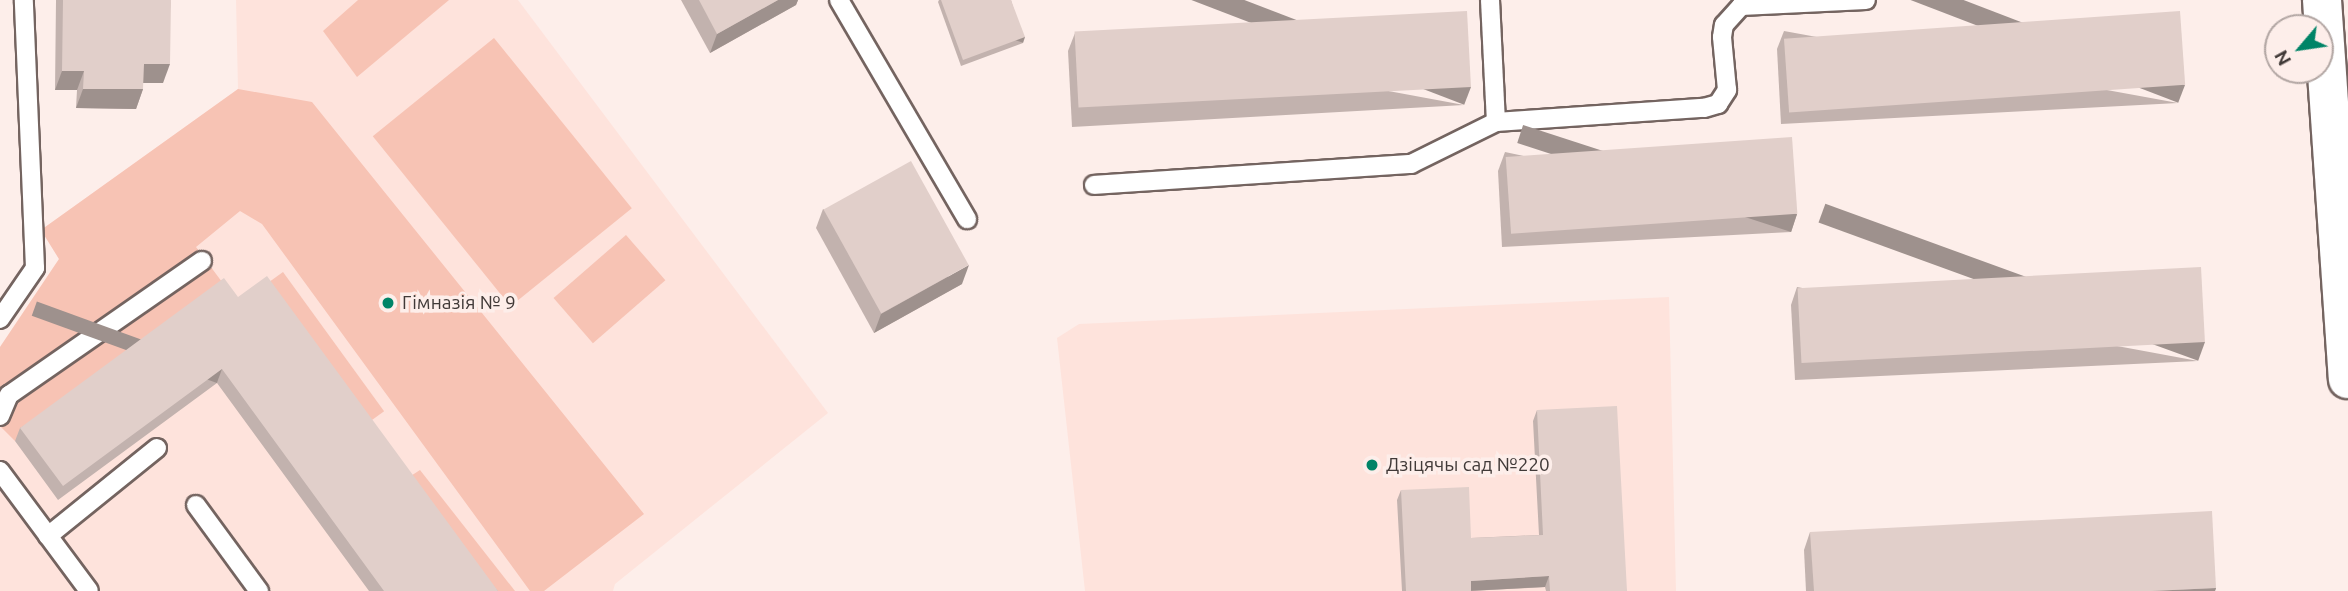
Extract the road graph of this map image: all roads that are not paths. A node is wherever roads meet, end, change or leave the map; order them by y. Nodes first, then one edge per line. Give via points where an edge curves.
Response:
1 (24, 0) edge
2 (839, 0) edge
3 (1490, 0) edge
4 (1866, 0) edge
5 (2322, 0) edge
6 (1496, 122) junction
7 (1094, 185) dead end
8 (967, 219) dead end
9 (202, 261) dead end
10 (0, 319) edge
11 (2348, 379) edge
12 (0, 416) edge
13 (157, 448) dead end
14 (0, 471) edge
15 (196, 505) dead end
16 (48, 536) junction
17 (89, 591) edge
18 (259, 591) edge

1 - 10 lane via 35,268
2 - 8 lane
3 - 6 lane
4 - 6 lane via 1741,6 1724,25 1721,37 1727,90 1718,104
5 - 11 main road
6 - 7 lane via 1411,164
9 - 12 lane via 9,395
13 - 16 lane
14 - 16 lane
15 - 18 lane
16 - 17 lane

